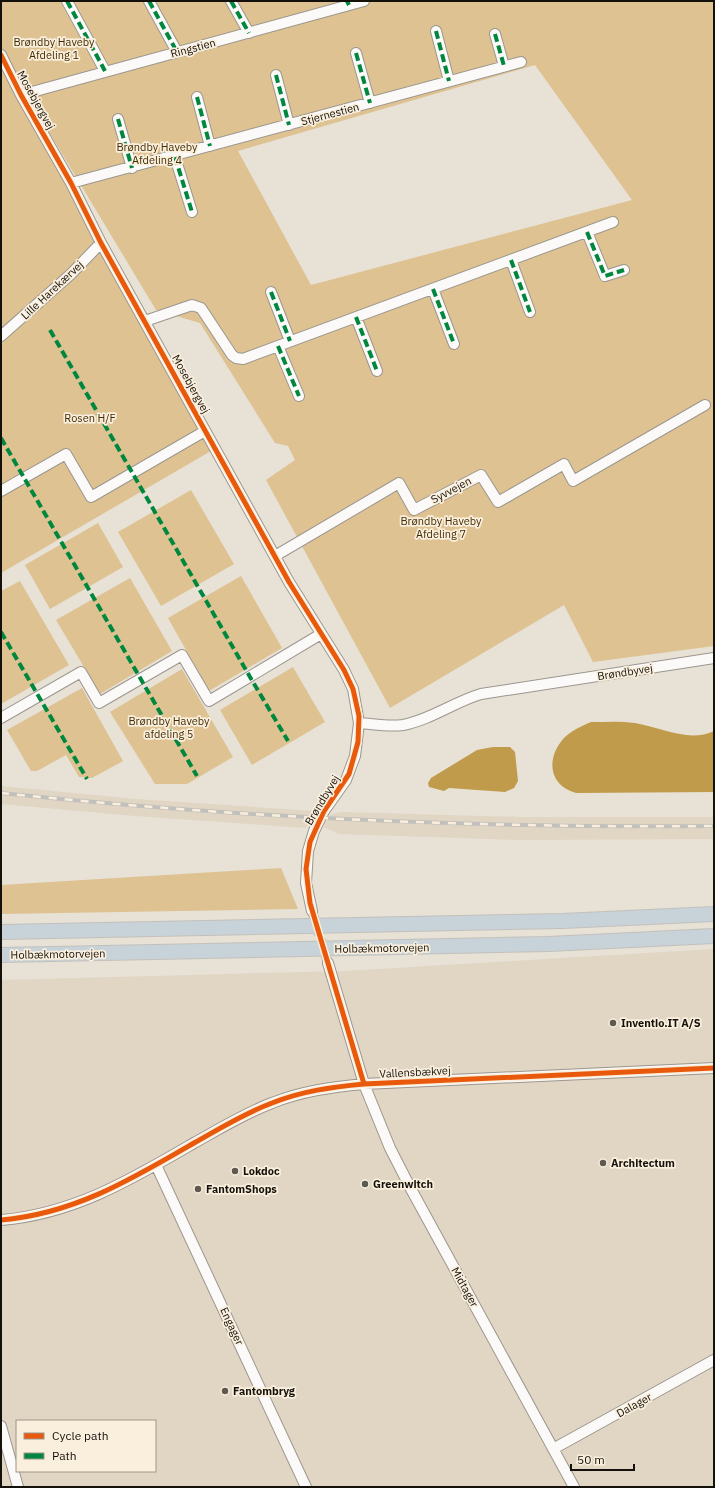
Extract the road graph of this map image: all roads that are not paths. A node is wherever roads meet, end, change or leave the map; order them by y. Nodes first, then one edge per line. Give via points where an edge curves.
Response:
1 (67, 1) edge
2 (149, 1) edge
3 (231, 1) edge
4 (364, 1) edge
5 (348, 3) edge
6 (436, 32) dead end
7 (249, 33) junction
8 (495, 34) dead end
9 (177, 52) junction
10 (356, 53) dead end
11 (1, 55) edge
12 (521, 62) dead end
13 (504, 66) junction
14 (105, 71) junction
15 (276, 75) dead end
16 (449, 82) junction
17 (21, 96) junction
18 (197, 97) dead end
19 (370, 103) junction
20 (118, 119) dead end
21 (289, 124) junction
22 (210, 146) junction
23 (175, 156) junction
24 (132, 168) junction
25 (71, 183) junction
26 (192, 212) dead end
27 (613, 222) dead end
28 (587, 232) junction
29 (101, 243) junction
30 (510, 260) junction
31 (624, 270) dead end
32 (433, 289) junction
33 (271, 292) dead end
34 (530, 312) dead end
35 (356, 317) junction
36 (145, 321) junction
37 (1, 336) edge
38 (290, 341) junction
39 (454, 344) dead end
40 (278, 346) junction
41 (377, 371) dead end
42 (299, 396) dead end
43 (705, 406) dead end
44 (205, 431) junction
45 (1, 491) edge
46 (275, 556) junction
47 (321, 634) junction
48 (714, 658) edge
49 (1, 718) edge
50 (359, 723) junction
51 (312, 911) tunnel mouth
52 (714, 914) edge
53 (1, 932) edge
54 (714, 936) edge
55 (1, 955) edge
56 (328, 963) tunnel mouth
57 (714, 1068) edge
58 (364, 1084) junction
59 (156, 1166) junction
60 (1, 1220) edge
61 (714, 1360) edge
62 (1, 1426) edge
63 (553, 1449) junction
64 (18, 1487) edge
65 (306, 1487) edge
66 (574, 1487) edge

1 - 14 street
2 - 9 street
3 - 7 street
4 - 5 street, Ringstien
5 - 7 street, Ringstien
6 - 16 street
7 - 9 street, Ringstien
8 - 13 street
9 - 14 street, Ringstien
10 - 19 street, Stjernestien
11 - 17 street, Mosebjergvej
12 - 13 street, Stjernestien
13 - 16 street, Stjernestien
14 - 17 street, Ringstien
15 - 21 street, Stjernestien
16 - 19 street, Stjernestien
17 - 25 street, Mosebjergvej
18 - 22 street
19 - 21 street, Stjernestien
20 - 24 street
21 - 22 street, Stjernestien
22 - 23 street, Stjernestien
23 - 24 street, Stjernestien
23 - 26 street
24 - 25 street, Stjernestien
25 - 29 street, Mosebjergvej
27 - 28 street
28 - 30 street
28 - 31 street via 605,276
29 - 36 street, Mosebjergvej
29 - 37 street, Lille Harekærvej via 71,274
30 - 32 street
30 - 34 street
32 - 35 street
32 - 39 street
33 - 38 street
35 - 38 street
35 - 41 street
36 - 40 street via 192,305 201,308 236,358 243,359
36 - 44 street, Mosebjergvej
38 - 40 street
40 - 42 street
43 - 46 street, Syvvejen via 573,481 564,464 498,502 481,475 414,510 399,483
44 - 45 street, Mosebjergvej via 91,497 66,454
44 - 46 street, Mosebjergvej
46 - 47 street, Mosebjergvej
47 - 49 street via 209,701 182,655 99,703 81,672
47 - 50 street, Mosebjergvej via 348,678 354,694
48 - 50 street, Brøndbyvej via 481,694 404,724 387,726
50 - 51 street, Brøndbyvej via 355,756 349,774 324,811 309,846 306,875
52 - 53 highway via 562,921
54 - 55 highway, Holbækmotorvejen via 549,944
56 - 58 street
57 - 58 street, Vallensbækvej
58 - 59 street, Vallensbækvej via 315,1090 271,1103 234,1120
58 - 63 street, Midtager via 390,1148 411,1189
59 - 60 street, Vallensbækvej via 77,1204 38,1215
59 - 65 street, Engager
61 - 63 street, Dalager
62 - 64 street
63 - 66 street, Midtager

